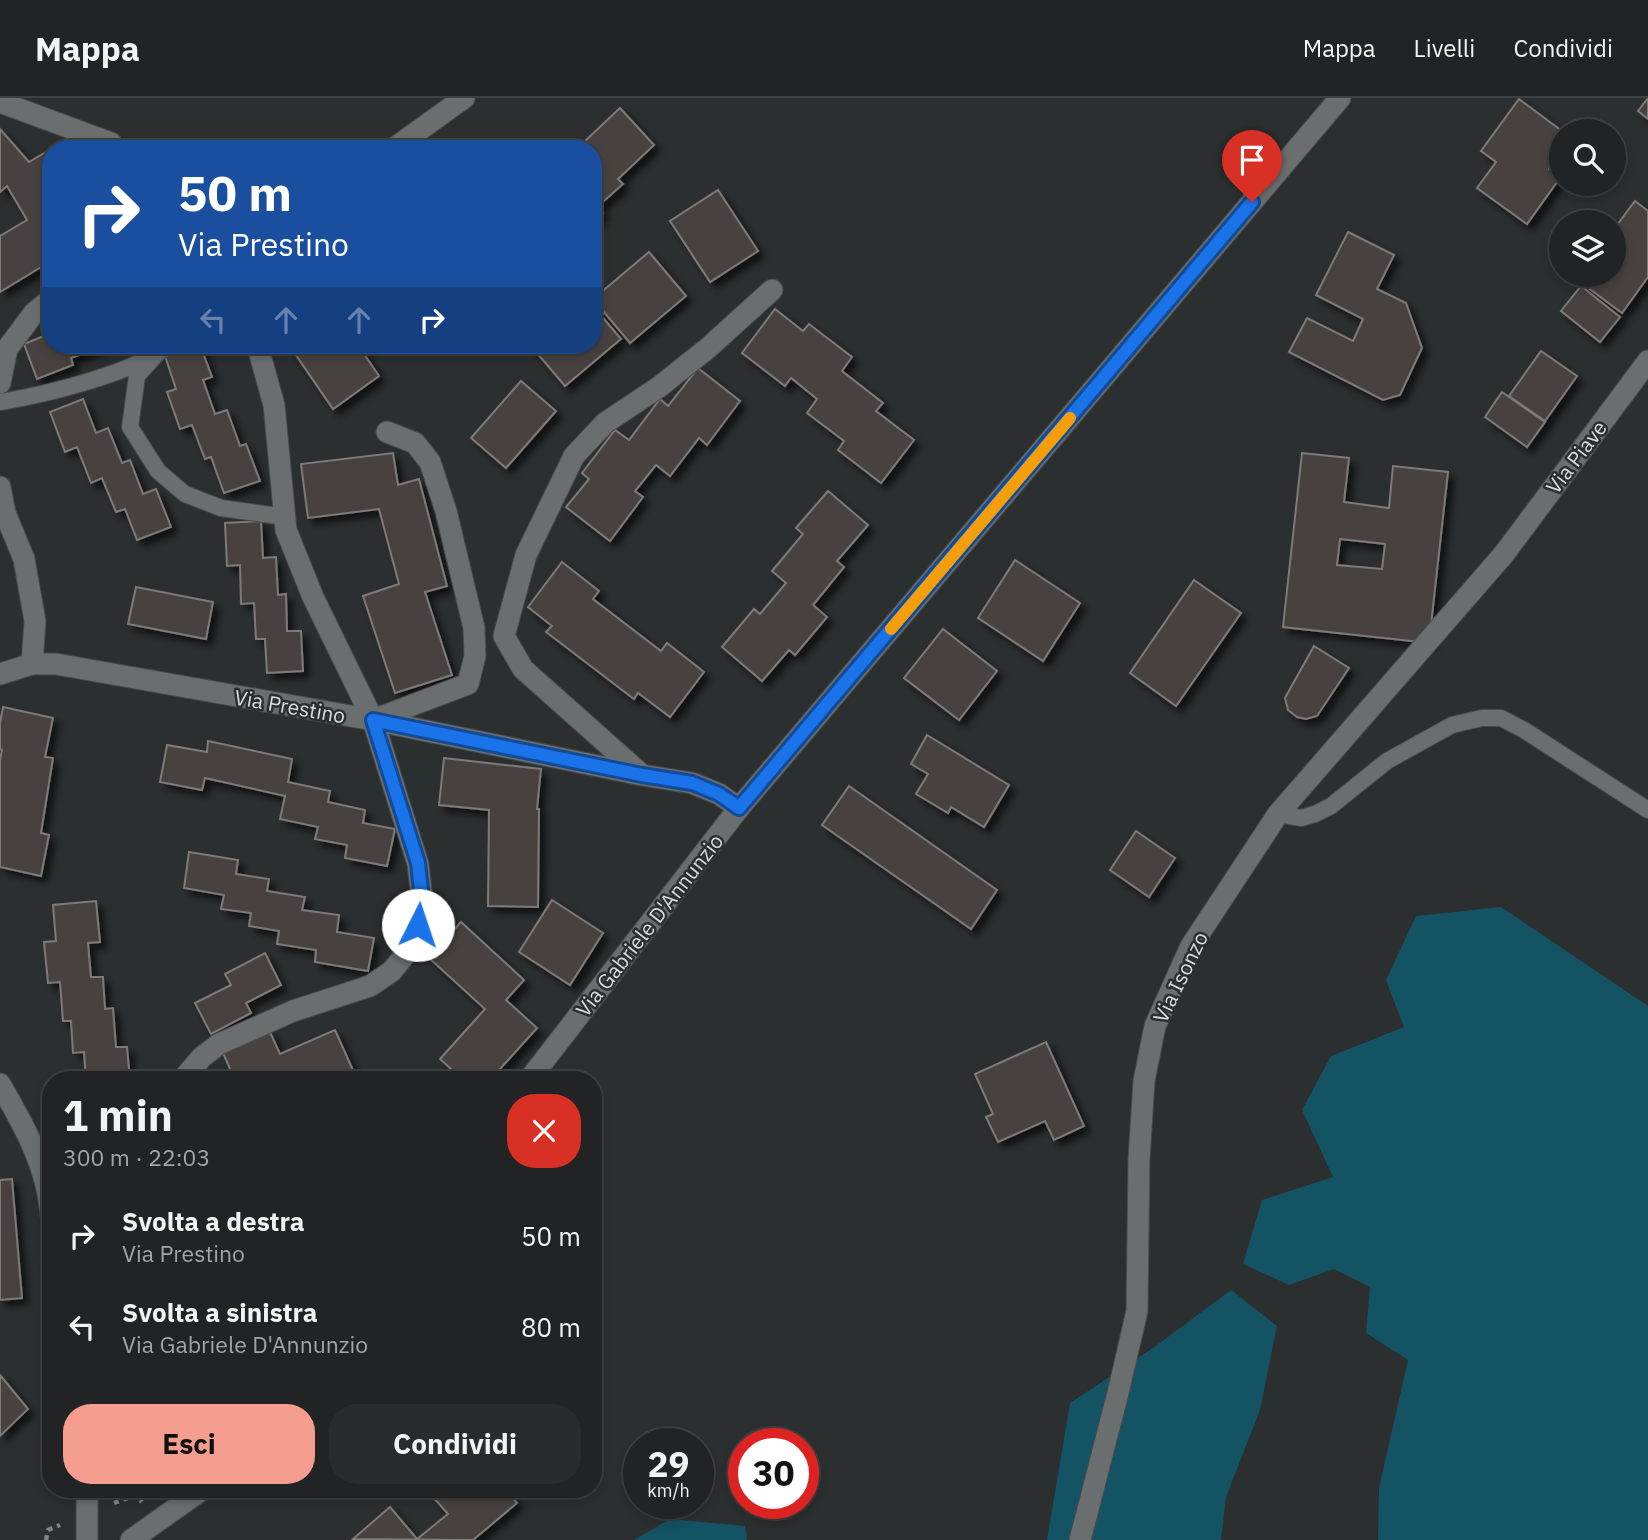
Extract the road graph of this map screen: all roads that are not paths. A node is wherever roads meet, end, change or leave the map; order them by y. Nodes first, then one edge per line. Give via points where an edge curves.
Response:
1 (464, 98) edge
2 (1340, 98) edge
3 (0, 102) edge
4 (102, 140) edge
5 (406, 140) edge
6 (772, 290) dead end
7 (42, 306) edge
8 (158, 354) edge
9 (260, 354) edge
10 (155, 356) junction
11 (1648, 361) edge
12 (0, 383) edge
13 (0, 402) edge
14 (387, 432) dead end
15 (0, 486) edge
16 (285, 517) junction
17 (1504, 554) joint
18 (32, 664) junction
19 (0, 674) edge
20 (373, 720) junction
21 (642, 775) junction
22 (739, 808) junction
23 (1648, 810) edge
24 (1278, 814) junction
25 (190, 1071) edge
26 (536, 1071) edge
27 (0, 1084) edge
28 (42, 1174) edge
29 (87, 1498) edge
30 (190, 1498) edge
31 (87, 1540) edge
32 (131, 1540) edge
33 (1080, 1540) edge

1 - 5 street
2 - 22 street, Via Gabriele D'Annunzio
3 - 4 street
6 - 21 street via 708,348 605,423 574,456 526,555 504,636 523,669
7 - 12 street via 7,349
8 - 10 lane
9 - 16 street via 274,405
10 - 13 lane via 39,396
10 - 16 lane via 136,376 130,427 158,471 185,494 221,508
11 - 17 street, Via Piave
14 - 20 street via 415,443 430,462 474,628 475,656 468,684
15 - 18 street via 5,513 24,558 35,621
16 - 20 street via 313,597
17 - 24 street, Via Isonzo
18 - 19 street, Via Prestino
18 - 20 street, Via Prestino via 56,664
20 - 21 street, Via Prestino
20 - 25 street via 418,863 422,899 408,951 392,971 370,986 293,1010 219,1044
21 - 22 street, Via Prestino via 692,783
22 - 26 street, Via Gabriele D'Annunzio
23 - 24 lane via 1524,730 1501,718 1482,718 1452,725 1387,761 1315,814 1301,818
24 - 33 street, Via Isonzo via 1191,946 1155,1026 1144,1081 1139,1159 1137,1311
27 - 28 street via 34,1146
29 - 31 street
30 - 32 street

